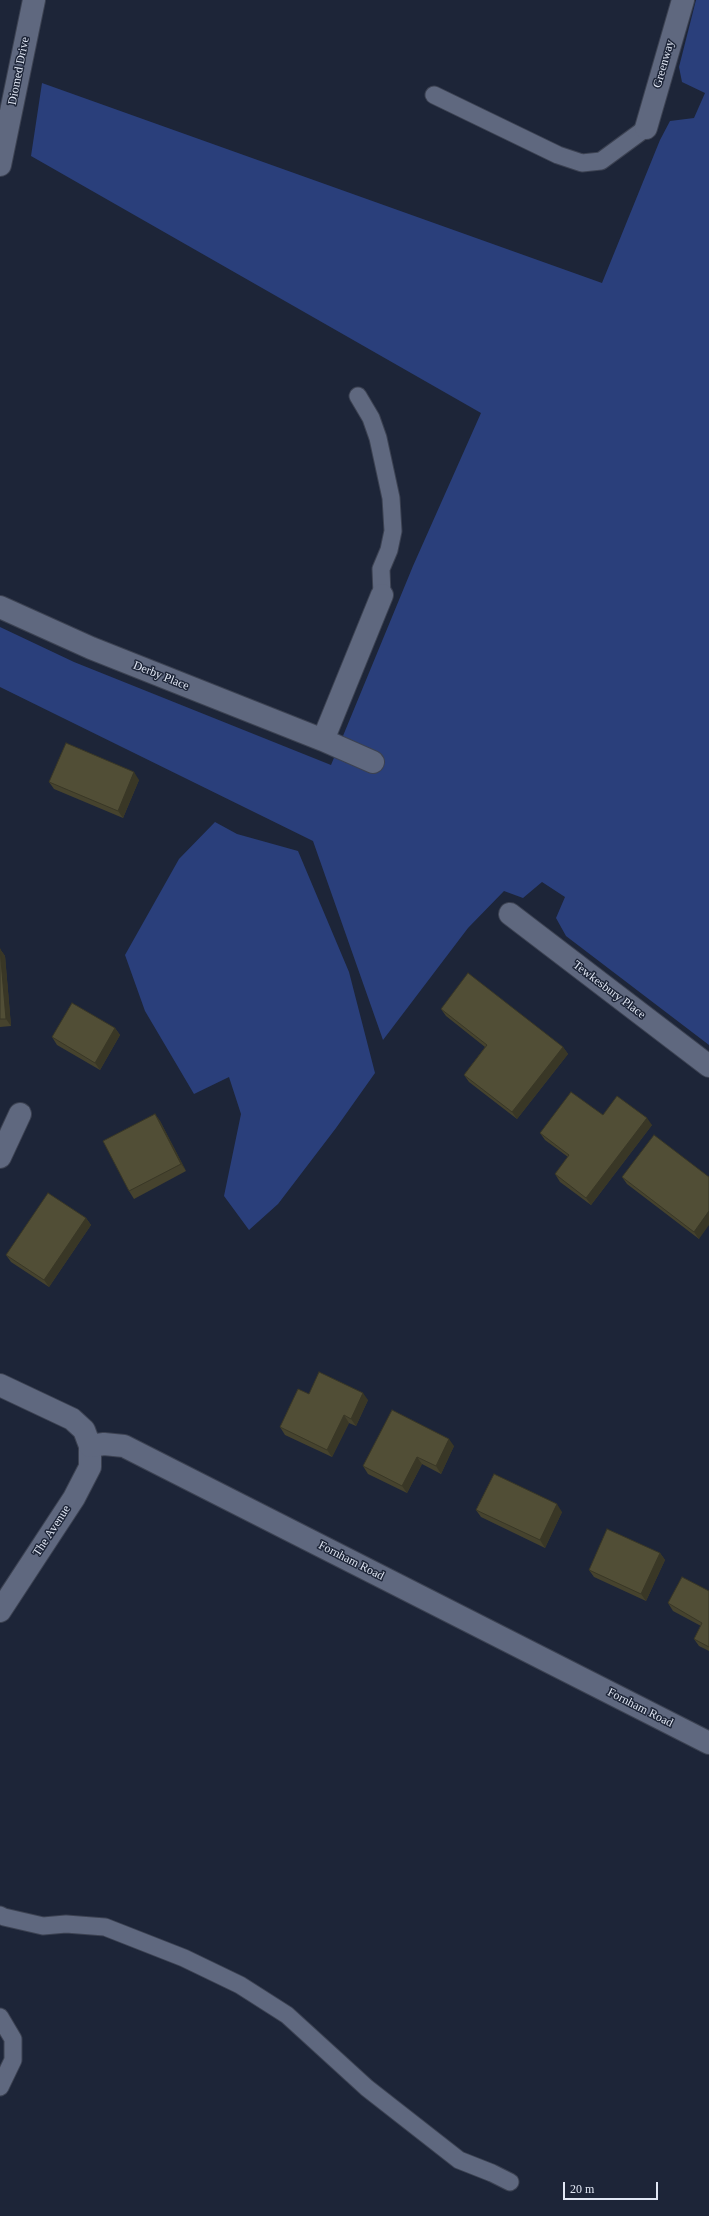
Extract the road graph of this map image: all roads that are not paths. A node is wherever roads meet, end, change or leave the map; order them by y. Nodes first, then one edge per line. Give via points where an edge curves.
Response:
1 (34, 0) edge
2 (683, 0) edge
3 (434, 95) dead end
4 (646, 128) joint
5 (0, 165) edge
6 (358, 396) dead end
7 (382, 595) joint
8 (0, 607) edge
9 (323, 740) junction
10 (373, 762) dead end
11 (510, 914) dead end
12 (709, 1066) edge
13 (20, 1114) dead end
14 (0, 1157) edge
15 (0, 1385) edge
16 (90, 1446) junction
17 (0, 1611) edge
18 (709, 1743) edge
19 (0, 1914) edge
20 (0, 2017) edge
21 (0, 2087) edge
22 (510, 2182) dead end

1 - 5 street, Diomed Drive
2 - 4 street, Greenway
3 - 4 lane via 558,155 582,162 601,161
6 - 7 lane via 371,418 378,438 391,498 392,531 389,550 382,568
7 - 9 street
8 - 9 street, Derby Place via 91,648
9 - 10 street, Derby Place
11 - 12 street, Tewkesbury Place
13 - 14 street
15 - 16 street via 72,1419 84,1430
16 - 17 street, The Avenue via 90,1467 74,1498
16 - 18 street, Fornham Road via 124,1446
19 - 22 lane via 4,1918 43,1926 66,1924 105,1927 184,1958 240,1985 287,2016 366,2088 459,2160
20 - 21 lane via 13,2038 13,2060

